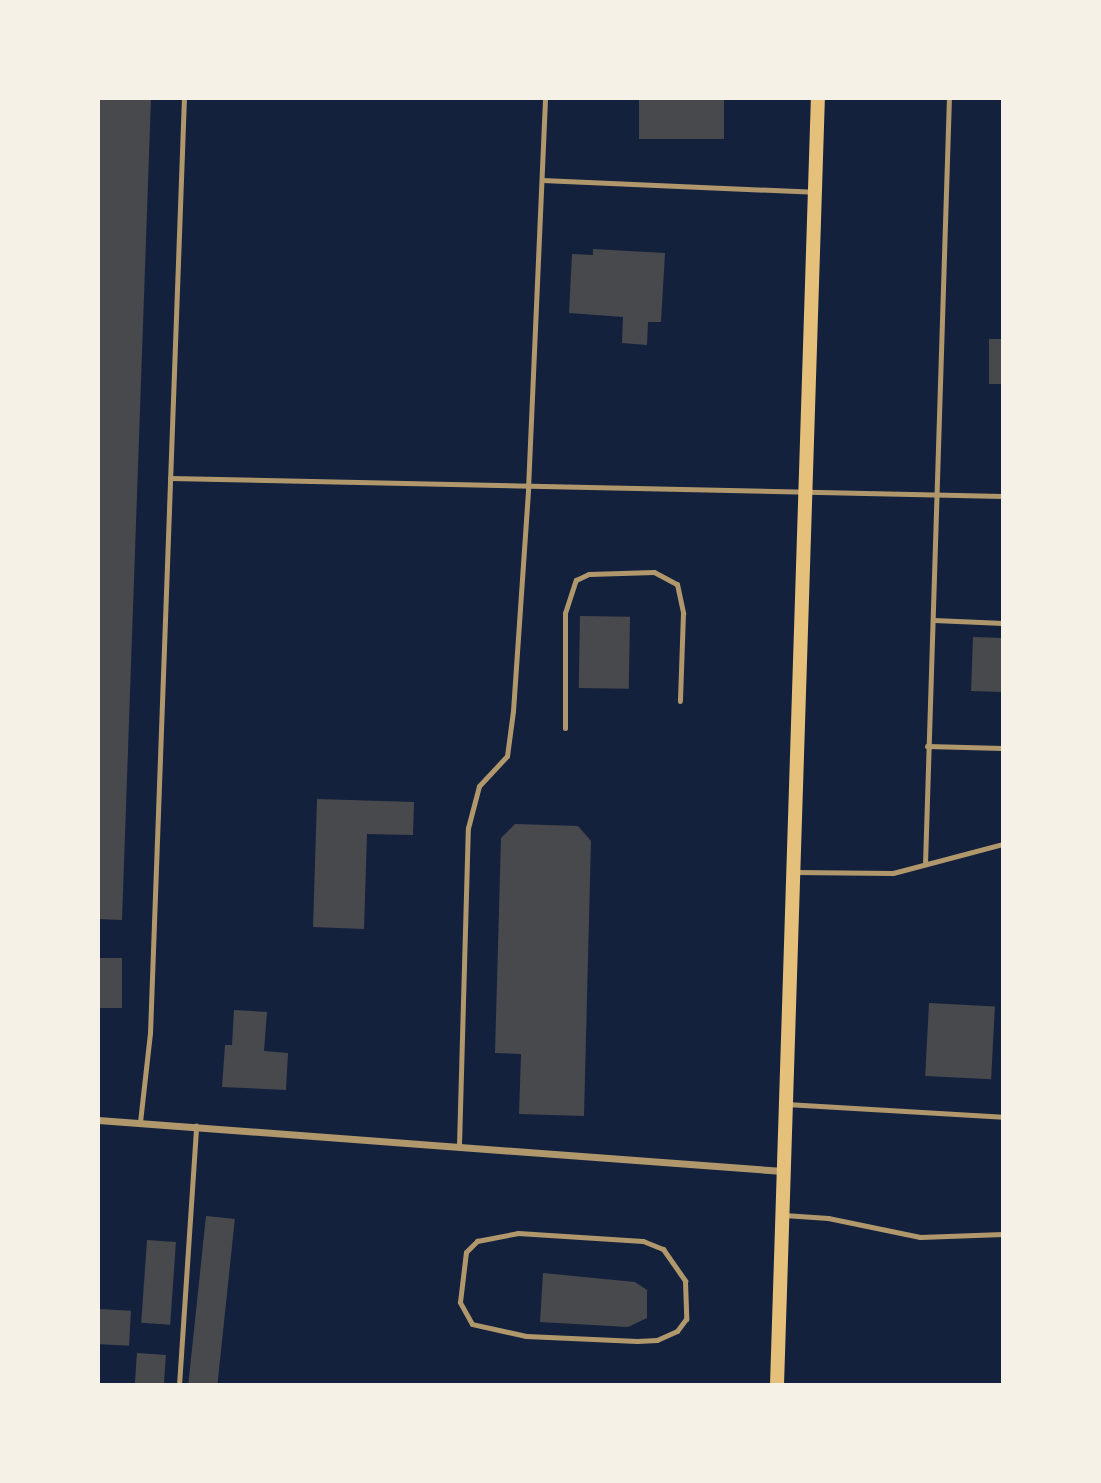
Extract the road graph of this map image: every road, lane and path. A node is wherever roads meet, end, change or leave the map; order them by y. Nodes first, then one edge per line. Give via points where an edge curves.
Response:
1 (184, 98) edge
2 (545, 98) edge
3 (818, 98) edge
4 (949, 98) edge
5 (542, 180) junction
6 (814, 192) junction
7 (170, 478) junction
8 (528, 489) junction
9 (805, 492) junction
10 (936, 496) junction
11 (1003, 496) edge
12 (934, 620) junction
13 (1003, 623) edge
14 (680, 701) dead end
15 (565, 728) dead end
16 (927, 746) junction
17 (1003, 748) edge
18 (1003, 844) edge
19 (925, 864) junction
20 (792, 872) junction
21 (785, 1104) junction
22 (1003, 1117) edge
23 (98, 1120) edge
24 (140, 1122) junction
25 (196, 1126) junction
26 (459, 1144) junction
27 (783, 1171) junction
28 (781, 1214) junction
29 (1003, 1234) edge
30 (686, 1319) joint
31 (179, 1385) edge
32 (778, 1385) edge

1 - 7 lane
2 - 5 lane
3 - 6 main road
4 - 10 lane
5 - 6 lane
5 - 8 lane
6 - 9 main road
7 - 8 lane
7 - 24 lane via 150,1033
8 - 9 lane
8 - 26 lane via 507,757 479,786 468,828
9 - 10 lane
9 - 20 main road
10 - 11 lane
10 - 12 lane
12 - 13 lane
12 - 16 lane
14 - 15 lane via 683,613 677,584 654,572 589,574 576,580 565,613
16 - 17 lane
16 - 19 lane
18 - 19 lane
19 - 20 lane via 860,875
20 - 21 main road
21 - 22 lane
21 - 27 main road
23 - 24 street
24 - 25 street
25 - 26 street
25 - 31 lane
26 - 27 street
27 - 28 main road
28 - 29 lane via 828,1218 920,1237
28 - 32 main road
30 - 30 lane via 685,1281 675,1260 643,1241 495,1235 477,1241 461,1266 460,1302 472,1324 494,1332 657,1340 677,1331

